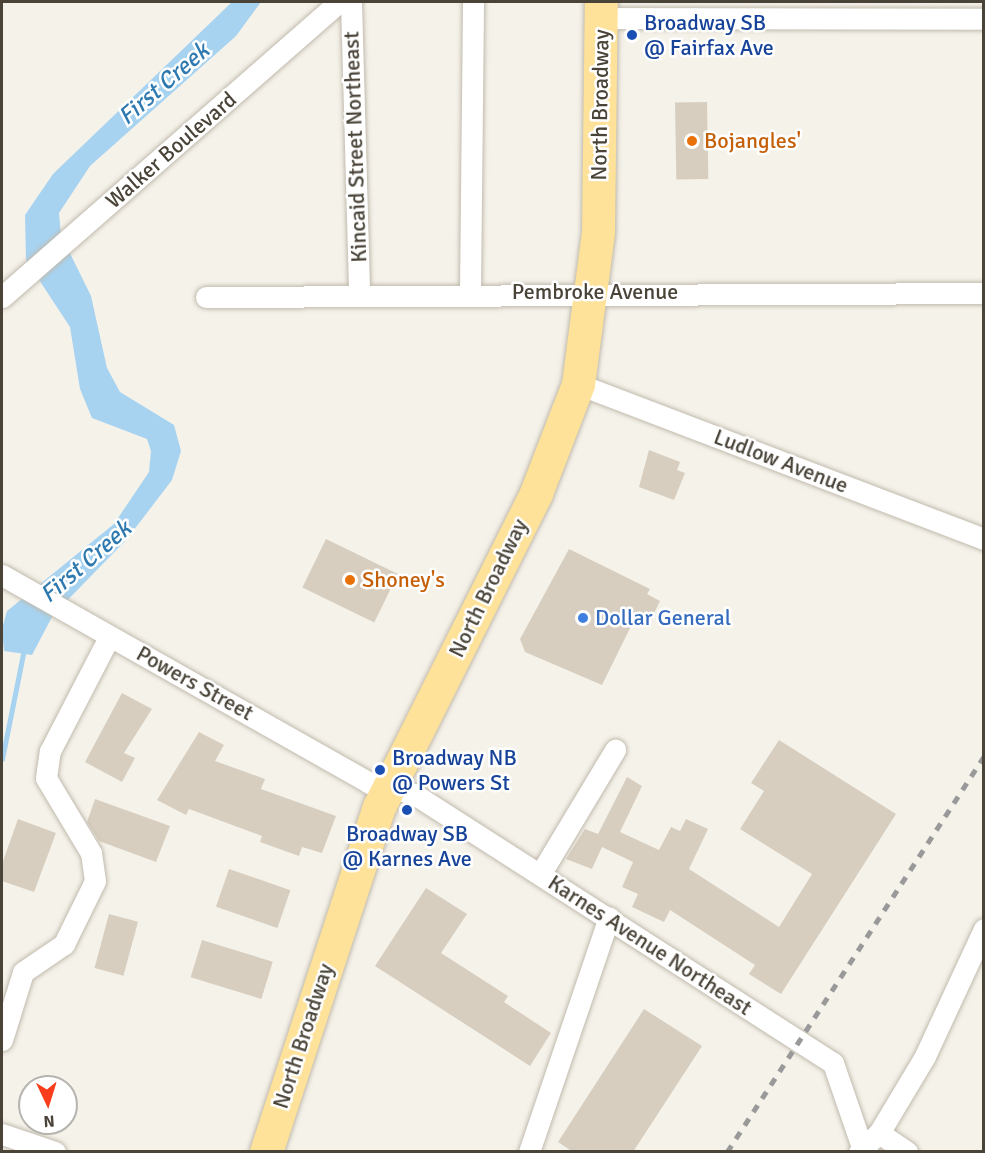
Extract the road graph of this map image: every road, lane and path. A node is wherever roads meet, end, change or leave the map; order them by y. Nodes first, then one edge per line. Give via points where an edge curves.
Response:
1 (339, 2) edge
2 (351, 2) edge
3 (473, 2) edge
4 (601, 10) edge
5 (984, 19) edge
6 (594, 291) junction
7 (470, 292) junction
8 (984, 292) edge
9 (360, 293) junction
10 (2, 297) edge
11 (206, 297) dead end
12 (578, 384) junction
13 (984, 538) edge
14 (2, 575) edge
15 (109, 637) junction
16 (615, 750) dead end
17 (389, 787) junction
18 (541, 873) junction
19 (609, 917) junction
20 (983, 930) edge
21 (2, 1040) edge
22 (879, 1132) junction
23 (2, 1134) edge
24 (861, 1149) edge
25 (55, 1152) edge
26 (266, 1152) edge
27 (529, 1152) edge
28 (907, 1152) edge

1 - 10 street, Walker Boulevard
2 - 9 street, Kincaid Street Northeast
3 - 7 street
4 - 5 street
4 - 6 main road, North Broadway
6 - 7 street, Pembroke Avenue
6 - 8 street, Pembroke Avenue
6 - 12 main road, North Broadway
7 - 9 street, Pembroke Avenue
9 - 11 street, Pembroke Avenue
12 - 13 street, Ludlow Avenue
12 - 17 main road, North Broadway via 536,493
14 - 15 street, Powers Street
15 - 17 street, Powers Street via 369,783
15 - 21 street via 50,751 46,778 91,853 94,881 64,944 23,972
16 - 18 street
17 - 18 street, Karnes Avenue Northeast via 414,794
17 - 26 main road, North Broadway via 367,837
18 - 19 street, Karnes Avenue Northeast
19 - 24 street, Karnes Avenue Northeast via 833,1063
19 - 27 street
20 - 22 street via 926,1056
22 - 24 street
22 - 28 street
23 - 25 street

